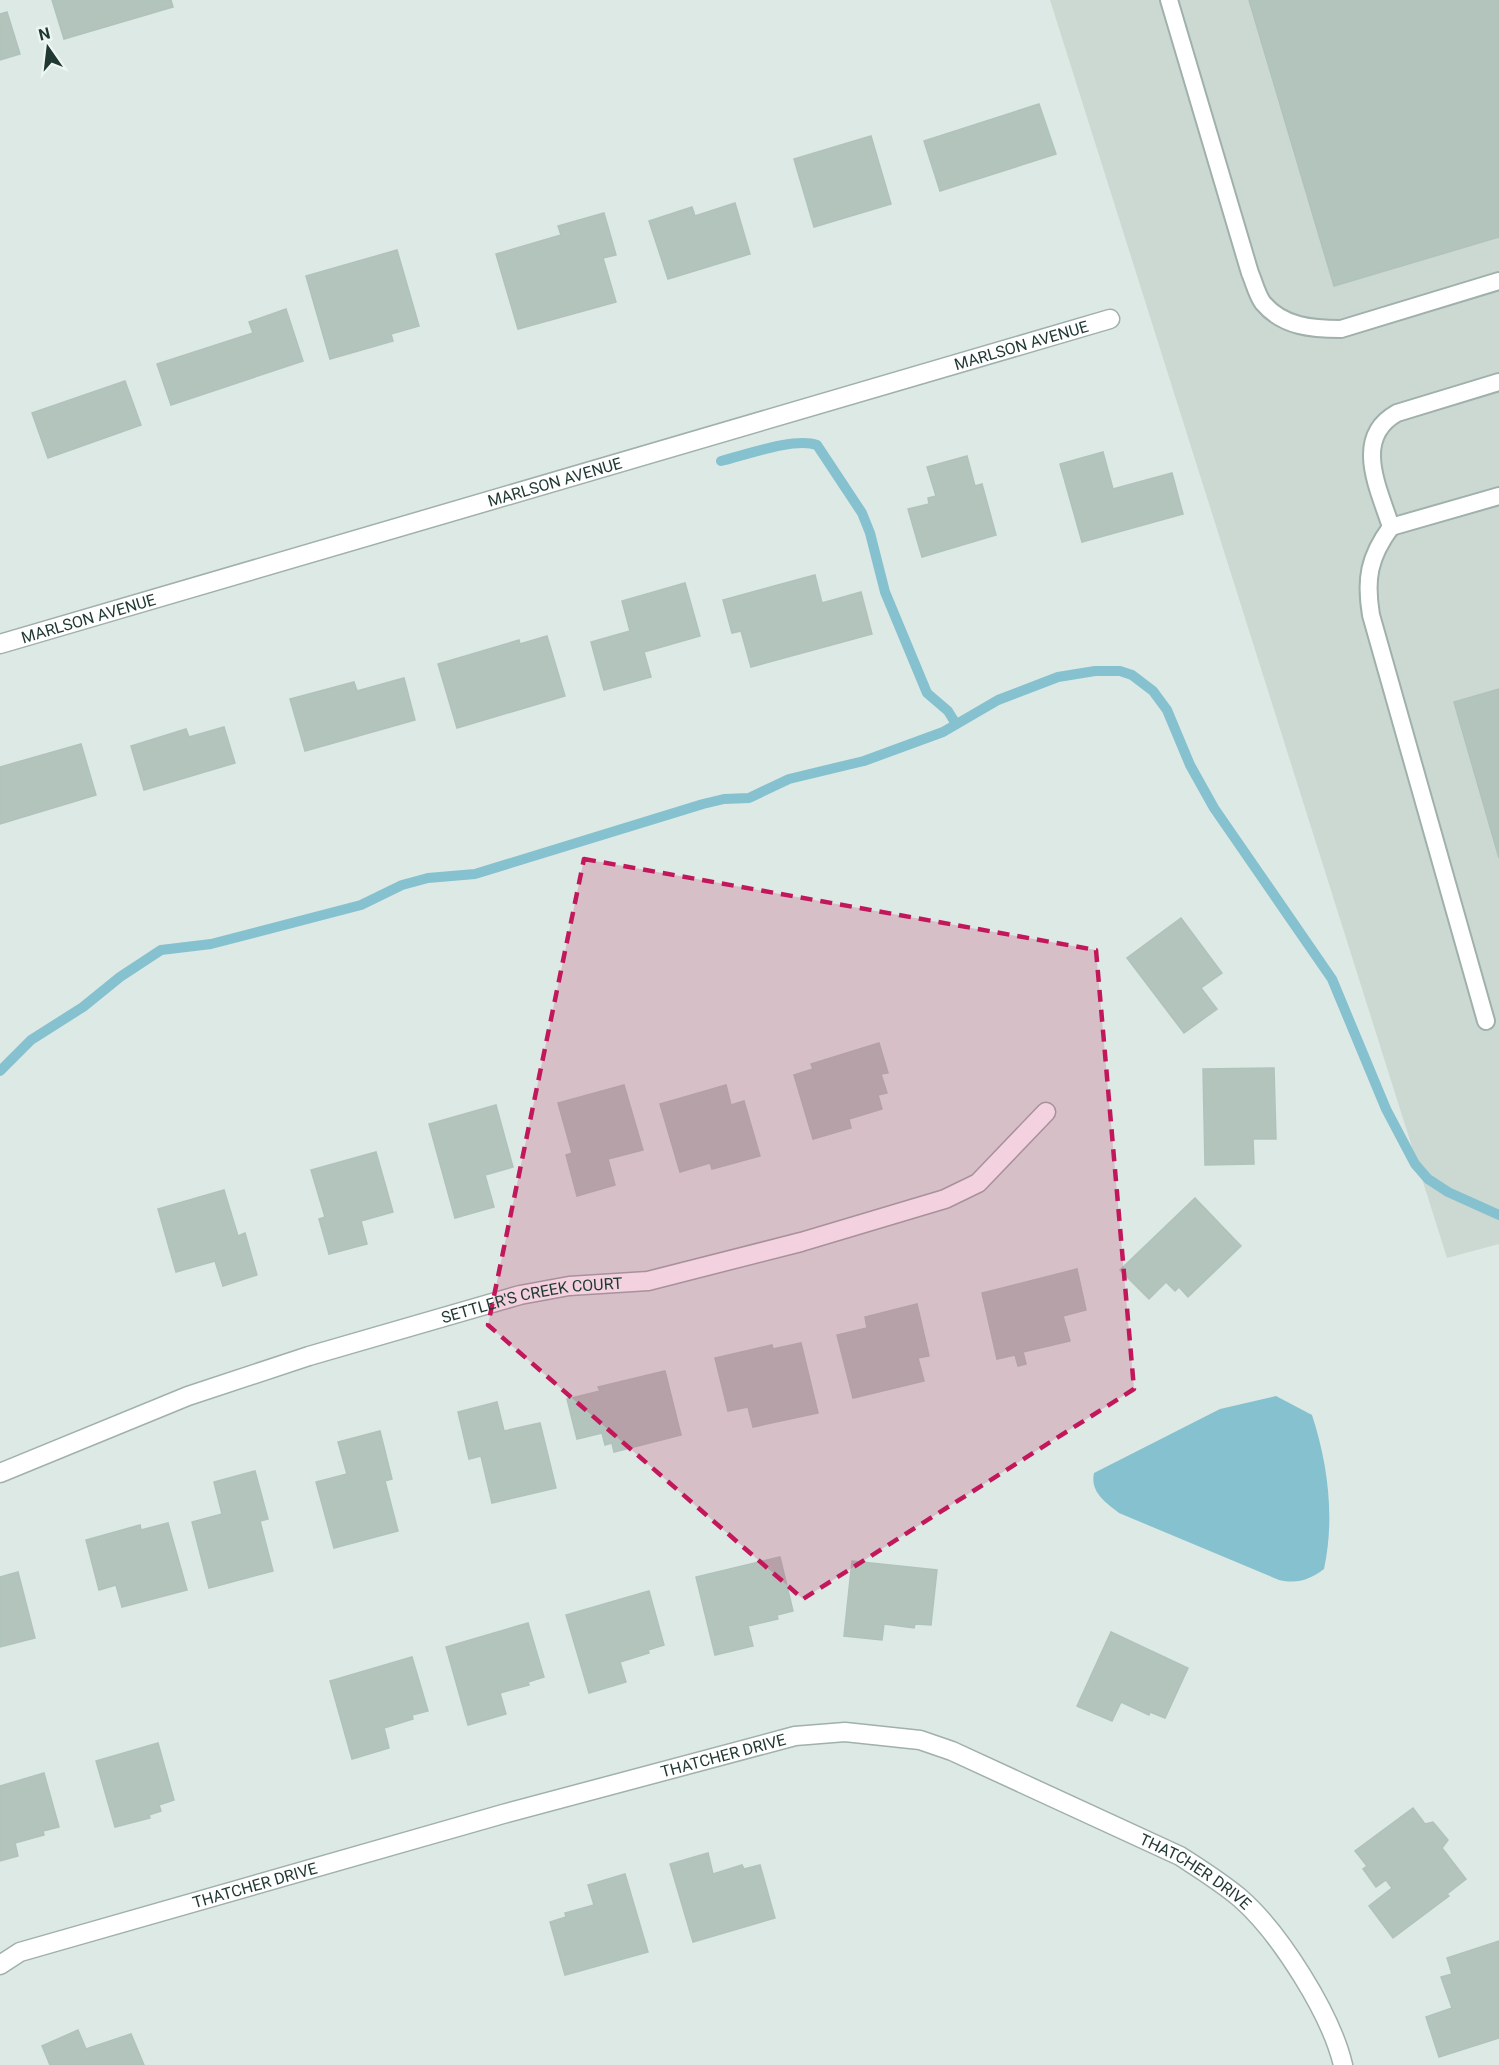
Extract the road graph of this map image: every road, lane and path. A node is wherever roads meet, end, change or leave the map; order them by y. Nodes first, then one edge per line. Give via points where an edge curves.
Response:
1 (1169, 0) edge
2 (1499, 281) edge
3 (1110, 319) dead end
4 (1499, 382) edge
5 (1499, 496) edge
6 (1391, 527) junction
7 (0, 644) edge
8 (1486, 1021) dead end
9 (1046, 1112) dead end
10 (0, 1473) edge
11 (0, 1965) edge
12 (1343, 2065) edge

1 - 2 lane via 1250,273 1263,302 1287,322 1314,329 1341,329
3 - 7 street, MARLSON AVENUE
4 - 6 lane via 1397,413 1383,421 1375,434 1371,462
5 - 6 lane
6 - 8 lane via 1377,546 1370,567 1367,590 1371,615
9 - 10 street, SETTLER'S CREEK COURT via 978,1183 945,1199 801,1242 648,1281 569,1286 520,1295 309,1356 188,1396
11 - 12 street, THATCHER DRIVE via 21,1952 503,1814 795,1736 845,1732 920,1740 952,1750 1180,1856 1213,1877 1241,1900 1288,1955 1326,2020

